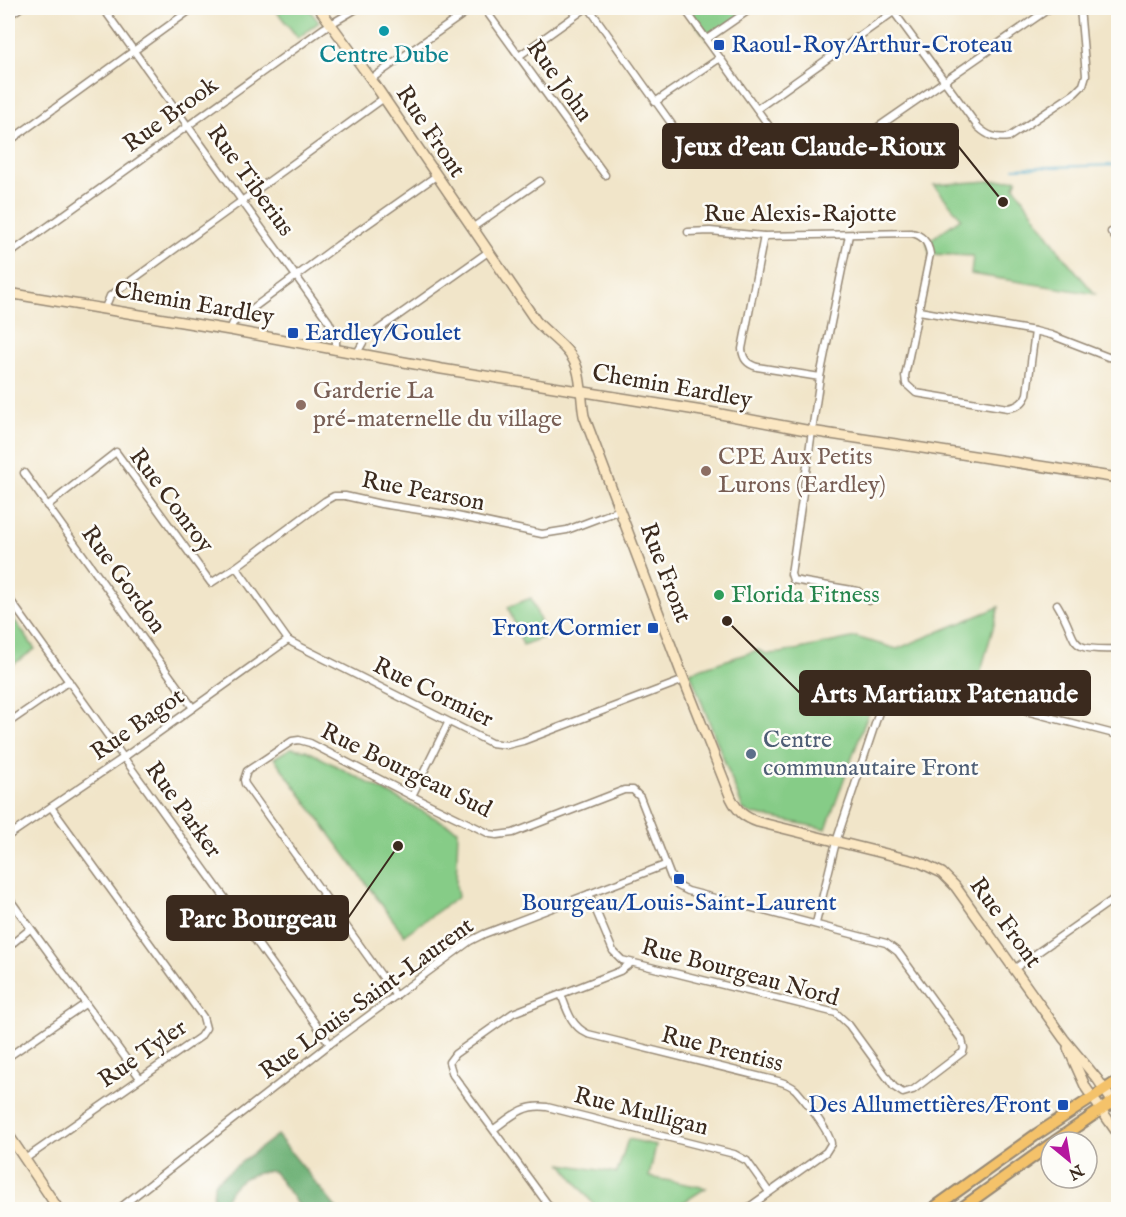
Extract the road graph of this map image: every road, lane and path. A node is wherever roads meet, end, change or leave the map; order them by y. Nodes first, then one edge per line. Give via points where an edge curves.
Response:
1 (20, 8) edge
2 (103, 8) edge
3 (193, 8) edge
4 (319, 8) edge
5 (358, 8) edge
6 (472, 8) edge
7 (484, 8) edge
8 (587, 8) edge
9 (684, 8) edge
10 (752, 8) edge
11 (1050, 8) edge
12 (1080, 8) edge
13 (895, 9) edge
14 (8, 16) edge
15 (330, 24) junction
16 (706, 39) junction
17 (134, 50) junction
18 (519, 56) junction
19 (720, 58) junction
20 (371, 79) junction
21 (944, 80) junction
22 (384, 98) junction
23 (655, 102) junction
24 (757, 109) junction
25 (188, 125) junction
26 (8, 141) edge
27 (688, 147) dead end
28 (436, 176) junction
29 (605, 176) dead end
30 (540, 181) dead end
31 (242, 201) junction
32 (472, 228) junction
33 (688, 232) dead end
34 (1111, 232) dead end
35 (849, 235) junction
36 (764, 236) junction
37 (1119, 242) edge
38 (488, 252) junction
39 (8, 255) edge
40 (296, 277) junction
41 (8, 293) edge
42 (105, 308) junction
43 (919, 311) junction
44 (230, 330) junction
45 (1035, 331) junction
46 (336, 350) junction
47 (357, 353) junction
48 (1119, 358) edge
49 (820, 377) junction
50 (580, 390) junction
51 (811, 432) junction
52 (24, 473) dead end
53 (1119, 478) edge
54 (47, 506) junction
55 (620, 510) junction
56 (237, 567) junction
57 (8, 597) edge
58 (868, 601) dead end
59 (1057, 604) dead end
60 (288, 640) junction
61 (1119, 650) edge
62 (684, 680) junction
63 (69, 681) junction
64 (193, 708) junction
65 (8, 723) edge
66 (448, 723) junction
67 (1119, 735) edge
68 (123, 758) junction
69 (412, 796) junction
70 (51, 807) junction
71 (8, 836) edge
72 (836, 842) junction
73 (665, 865) junction
74 (589, 894) junction
75 (1119, 896) edge
76 (8, 897) edge
77 (816, 923) junction
78 (30, 929) junction
79 (8, 947) edge
80 (631, 963) junction
81 (1014, 969) junction
82 (561, 994) junction
83 (396, 996) junction
84 (85, 1004) junction
85 (1064, 1039) junction
86 (330, 1044) junction
87 (8, 1057) edge
88 (140, 1078) junction
89 (1119, 1081) edge
90 (1104, 1090) junction
91 (1092, 1098) junction
92 (1116, 1103) edge
93 (1100, 1110) junction
94 (494, 1129) junction
95 (1071, 1130) edge
96 (8, 1134) edge
97 (1119, 1134) edge
98 (1039, 1152) edge
99 (25, 1159) junction
100 (769, 1192) junction
101 (59, 1209) edge
102 (117, 1209) edge
103 (552, 1209) edge
104 (745, 1209) edge
105 (931, 1209) edge
106 (959, 1209) edge

1 - 14 street
2 - 17 street, Rue Tiberius
3 - 17 street
4 - 15 street, Rue Front
5 - 15 street, Rue Brook
6 - 20 street
7 - 18 street, Rue John
8 - 18 street
8 - 23 street
9 - 16 street
10 - 16 street
11 - 21 street
12 - 21 street via 1086,75 1083,85 1009,137 985,134
13 - 21 street
13 - 24 street
15 - 20 street, Rue Front
15 - 25 street, Rue Brook
16 - 19 street
17 - 25 street, Rue Tiberius
17 - 26 street
18 - 29 street, Rue John
19 - 23 street
19 - 24 street
20 - 22 street, Rue Front
21 - 24 street via 865,136 826,148 790,147 779,140
22 - 28 street, Rue Front
22 - 31 street
23 - 27 street
25 - 31 street, Rue Tiberius
25 - 39 street, Rue Brook
28 - 32 street, Rue Front
28 - 40 street
30 - 32 street
31 - 40 street, Rue Tiberius
31 - 42 street via 110,296
32 - 38 street, Rue Front
33 - 36 street, Rue Alexis-Rajotte
34 - 37 street
35 - 36 street, Rue Alexis-Rajotte
35 - 43 street, Rue Alexis-Rajotte via 911,233 924,238 930,254
35 - 49 street
36 - 49 street via 742,349 744,359 757,367
38 - 47 street via 365,339
38 - 50 street, Rue Front via 536,321 571,355 578,368
40 - 44 street via 233,323
40 - 46 street, Rue Tiberius via 333,329
41 - 42 street, Chemin Eardley
42 - 44 street, Chemin Eardley
43 - 45 street
43 - 45 street, Rue Alexis-Rajotte via 905,376 906,384 916,393 1008,408 1018,406 1027,394
44 - 46 street, Chemin Eardley
45 - 48 street
46 - 47 street, Chemin Eardley
47 - 50 street, Chemin Eardley
49 - 51 street
50 - 51 street, Chemin Eardley
50 - 55 street, Rue Front via 584,416
51 - 53 street, Chemin Eardley
51 - 58 street via 791,567 793,580 858,591
52 - 54 street, Rue Gordon
54 - 56 street, Rue Conroy via 116,452 211,583
54 - 64 street, Rue Gordon
55 - 56 street, Rue Pearson via 567,530 542,534 334,496
55 - 62 street, Rue Front
56 - 60 street, Rue Cormier
57 - 63 street, Rue Parker
59 - 61 street via 1072,638 1081,646
60 - 64 street, Rue Bagot
60 - 66 street, Rue Cormier
62 - 66 street, Rue Cormier via 515,744 492,743
62 - 72 street, Rue Front via 738,811 757,822
63 - 65 street
63 - 68 street, Rue Parker
64 - 68 street, Rue Bagot
66 - 69 street
67 - 72 street via 906,680 894,681 886,691
68 - 70 street, Rue Bagot
68 - 86 street, Rue Parker
69 - 73 street, Rue Bourgeau Sud via 497,835 513,833 624,790 633,790 640,797
69 - 83 street, Rue Bourgeau Sud via 299,740 285,744 247,771 244,780
70 - 71 street, Rue Bagot
70 - 88 street, Rue Tyler via 205,1023 200,1037
72 - 77 street
72 - 81 street, Rue Front via 919,862 942,873
73 - 74 street, Rue Louis-Saint-Laurent
73 - 77 street, Rue Bourgeau Nord via 674,882 688,891
74 - 80 street, Rue Bourgeau Nord via 613,951
74 - 83 street, Rue Louis-Saint-Laurent via 477,937
75 - 81 street
76 - 78 street
77 - 80 street, Rue Bourgeau Nord via 879,939 893,947 962,1040 960,1056 903,1093 894,1087 836,1013
78 - 79 street
78 - 84 street
80 - 82 street
81 - 85 street, Rue Front
82 - 94 street via 513,1012 449,1062 453,1075
82 - 100 street, Rue Prentiss via 572,1021 588,1034 778,1081 795,1089 829,1135 831,1144 826,1152
83 - 86 street, Rue Louis-Saint-Laurent
84 - 87 street
84 - 88 street
85 - 90 street, Rue Front
85 - 91 street, Rue Front
86 - 102 street, Rue Louis-Saint-Laurent
88 - 99 street, Rue Tyler
89 - 90 highway
90 - 91 highway
90 - 92 street, Rue Front
91 - 93 street, Rue Front
91 - 105 highway
92 - 93 highway
93 - 95 highway
93 - 97 street, Rue Front
94 - 100 street, Rue Mulligan via 525,1108 547,1107 734,1154 747,1161
94 - 103 street
96 - 99 street
98 - 106 highway
99 - 101 street
100 - 104 street, Rue Prentiss

